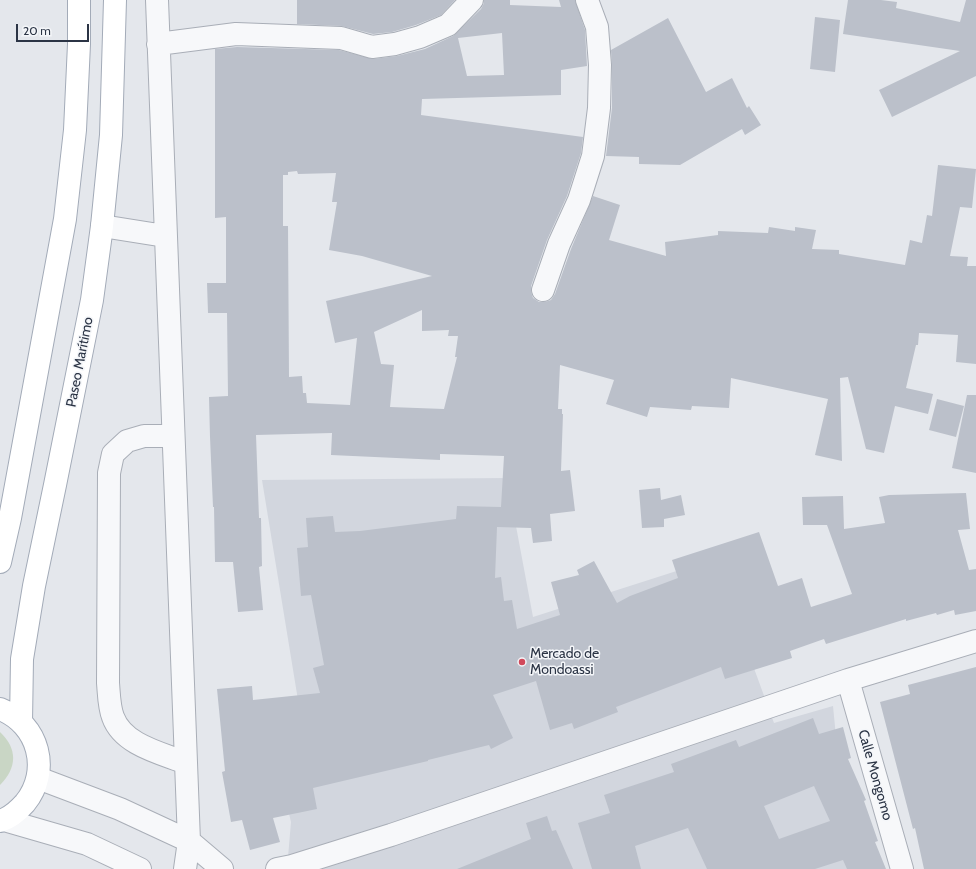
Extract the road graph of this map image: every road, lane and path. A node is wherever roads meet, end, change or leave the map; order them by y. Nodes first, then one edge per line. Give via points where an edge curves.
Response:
1 (79, 0) edge
2 (115, 0) edge
3 (157, 0) edge
4 (472, 0) edge
5 (587, 0) edge
6 (158, 44) junction
7 (102, 226) junction
8 (165, 236) junction
9 (543, 290) dead end
10 (173, 436) junction
11 (0, 562) edge
12 (976, 641) edge
13 (848, 680) junction
14 (0, 709) edge
15 (20, 722) junction
16 (186, 763) junction
17 (38, 778) junction
18 (2, 820) edge
19 (189, 841) junction
20 (140, 869) edge
21 (185, 869) edge
22 (222, 869) edge
23 (277, 869) edge
24 (902, 869) edge

1 - 11 main road via 75,130 65,219
2 - 7 main road, Paseo Marítimo via 112,135
3 - 6 street
4 - 6 street via 448,25 420,37 388,45 372,47 340,38 236,34
5 - 9 street via 597,27 600,65 599,108 592,156 579,200 559,244
6 - 8 street
7 - 8 street
7 - 15 main road, Paseo Marítimo via 92,300 34,586 22,659
8 - 10 street
10 - 16 street
10 - 16 street via 144,436 133,439 113,454 109,473 108,683 113,717 125,736
12 - 13 street
13 - 23 street via 392,835
13 - 24 street, Calle Mongomo
14 - 15 main road
15 - 17 main road via 37,748
16 - 19 street
17 - 18 main road via 31,796 19,810
17 - 19 street via 120,809
18 - 20 street via 87,844
19 - 21 street
19 - 22 street

